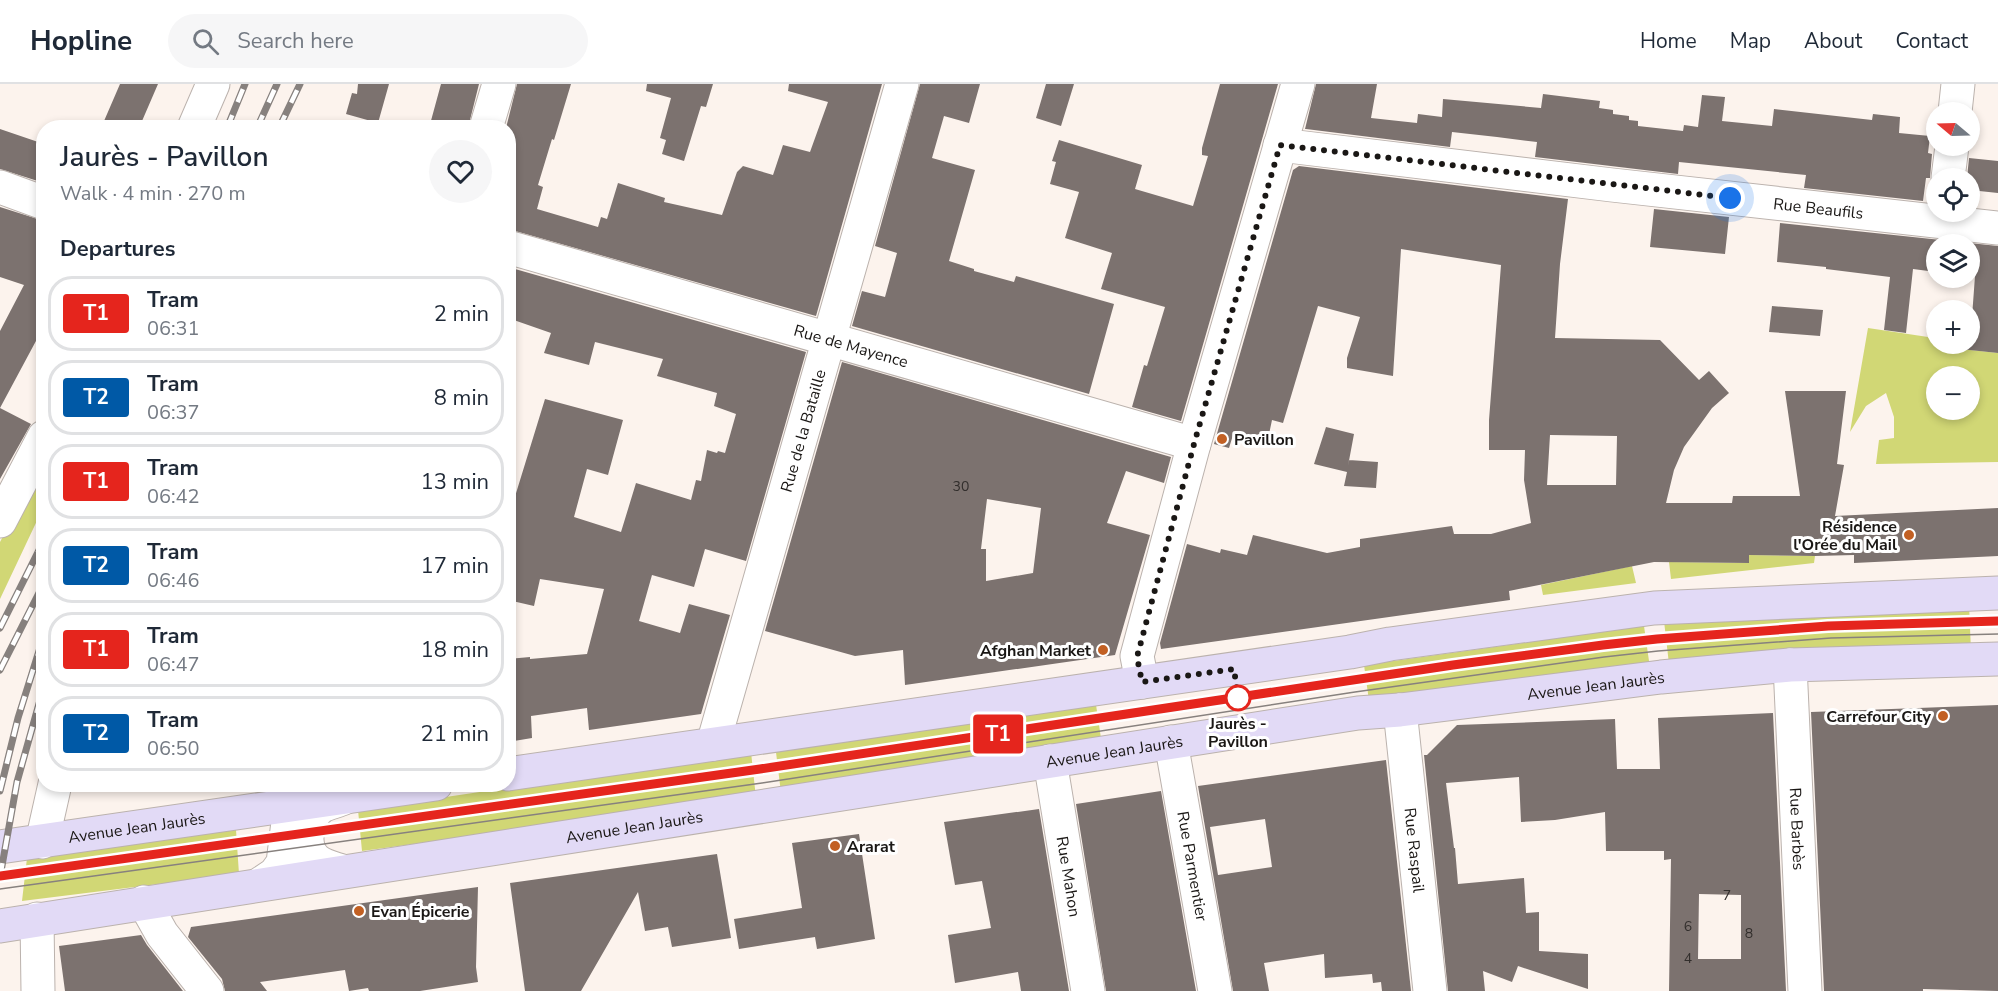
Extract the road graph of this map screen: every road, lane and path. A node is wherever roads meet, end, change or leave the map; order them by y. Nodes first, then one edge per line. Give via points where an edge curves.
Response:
1 (213, 84) edge
2 (499, 84) edge
3 (902, 84) edge
4 (1298, 84) edge
5 (1958, 84) edge
6 (1956, 102) edge
7 (197, 120) edge
8 (488, 120) edge
9 (1280, 145) junction
10 (0, 187) edge
11 (36, 200) edge
12 (1926, 215) edge
13 (1969, 222) edge
14 (1998, 228) edge
15 (516, 249) edge
16 (829, 339) junction
17 (1194, 444) junction
18 (36, 452) edge
19 (0, 521) edge
20 (1998, 593) edge
21 (1998, 659) edge
22 (1790, 665) junction
23 (1142, 682) junction
24 (1400, 711) junction
25 (1171, 742) junction
26 (713, 744) junction
27 (1050, 761) junction
28 (516, 773) edge
29 (53, 792) edge
30 (383, 792) edge
31 (294, 795) edge
32 (344, 798) junction
33 (42, 842) junction
34 (0, 847) edge
35 (342, 871) junction
36 (260, 884) junction
37 (144, 902) junction
38 (37, 919) junction
39 (0, 926) edge
40 (38, 991) edge
41 (207, 991) edge
42 (1088, 991) edge
43 (1215, 991) edge
44 (1430, 991) edge
45 (1805, 991) edge

1 - 7 street
2 - 8 street
3 - 16 street, Rue de la Bataille
4 - 9 street
5 - 6 street
9 - 12 street, Rue Beaufils via 1600,184
9 - 17 street
10 - 11 street
13 - 14 street, Rue Beaufils
15 - 16 street, Rue de Mayence
16 - 17 street, Rue de Mayence
16 - 26 street, Rue de la Bataille
17 - 23 street via 1137,657
18 - 19 street
20 - 23 main road via 1654,608
21 - 22 main road, Avenue Jean Jaurès
22 - 24 main road, Avenue Jean Jaurès via 1661,677
22 - 45 street, Rue Barbès
23 - 26 main road
24 - 25 main road, Avenue Jean Jaurès via 1358,713
24 - 44 street, Rue Raspail
25 - 27 main road, Avenue Jean Jaurès
25 - 43 street, Rue Parmentier
26 - 28 main road
27 - 35 main road, Avenue Jean Jaurès
27 - 42 street, Rue Mahon
29 - 33 street
30 - 32 main road, Avenue Jean Jaurès
31 - 32 main road, Avenue Jean Jaurès
31 - 33 main road, Avenue Jean Jaurès
31 - 36 street via 283,863
32 - 35 street, Avenue Jean Jaurès via 322,806 308,828 308,846 314,858
33 - 34 main road, Avenue Jean Jaurès
35 - 36 main road, Avenue Jean Jaurès
36 - 37 main road, Avenue Jean Jaurès
37 - 38 main road, Avenue Jean Jaurès
37 - 41 street via 162,934
38 - 39 main road, Avenue Jean Jaurès
38 - 40 street

